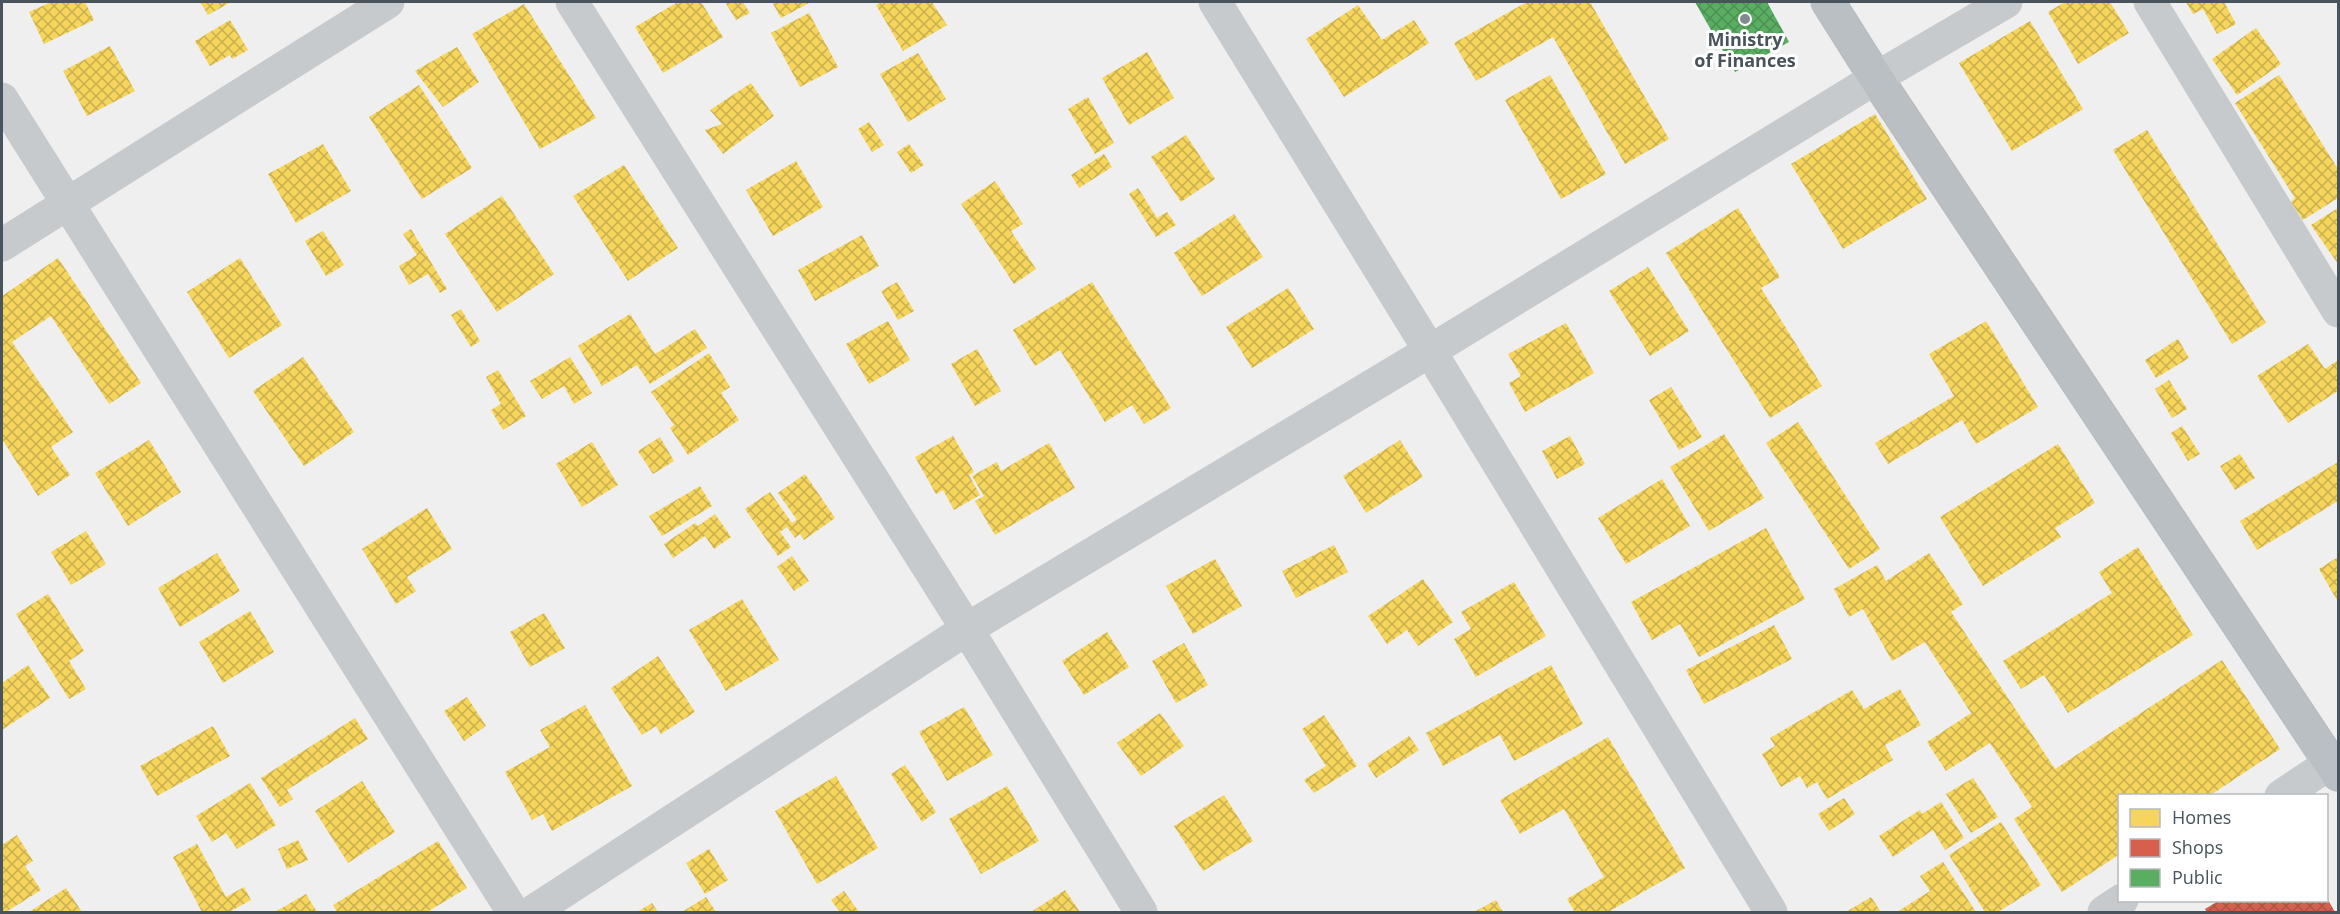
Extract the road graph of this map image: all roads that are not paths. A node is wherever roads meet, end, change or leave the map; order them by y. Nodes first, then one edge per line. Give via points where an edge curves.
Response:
1 (388, 2) edge
2 (572, 2) edge
3 (1215, 2) edge
4 (1828, 2) edge
5 (2006, 2) edge
6 (2150, 2) edge
7 (1876, 78) junction
8 (2, 99) edge
9 (68, 204) junction
10 (2, 245) edge
11 (2338, 311) edge
12 (1430, 351) junction
13 (967, 629) junction
14 (2336, 765) edge
15 (2283, 794) edge
16 (2119, 902) edge
17 (513, 912) edge
18 (532, 912) edge
19 (1141, 912) edge
20 (1771, 912) edge
21 (2104, 912) edge

1 - 9 street
2 - 13 street
3 - 12 street
4 - 7 highway
5 - 7 street
6 - 11 street
7 - 12 street
7 - 14 highway
8 - 9 street
9 - 10 street
9 - 17 street
12 - 13 street
12 - 20 street
13 - 18 street
13 - 19 street
14 - 15 street
16 - 21 street

